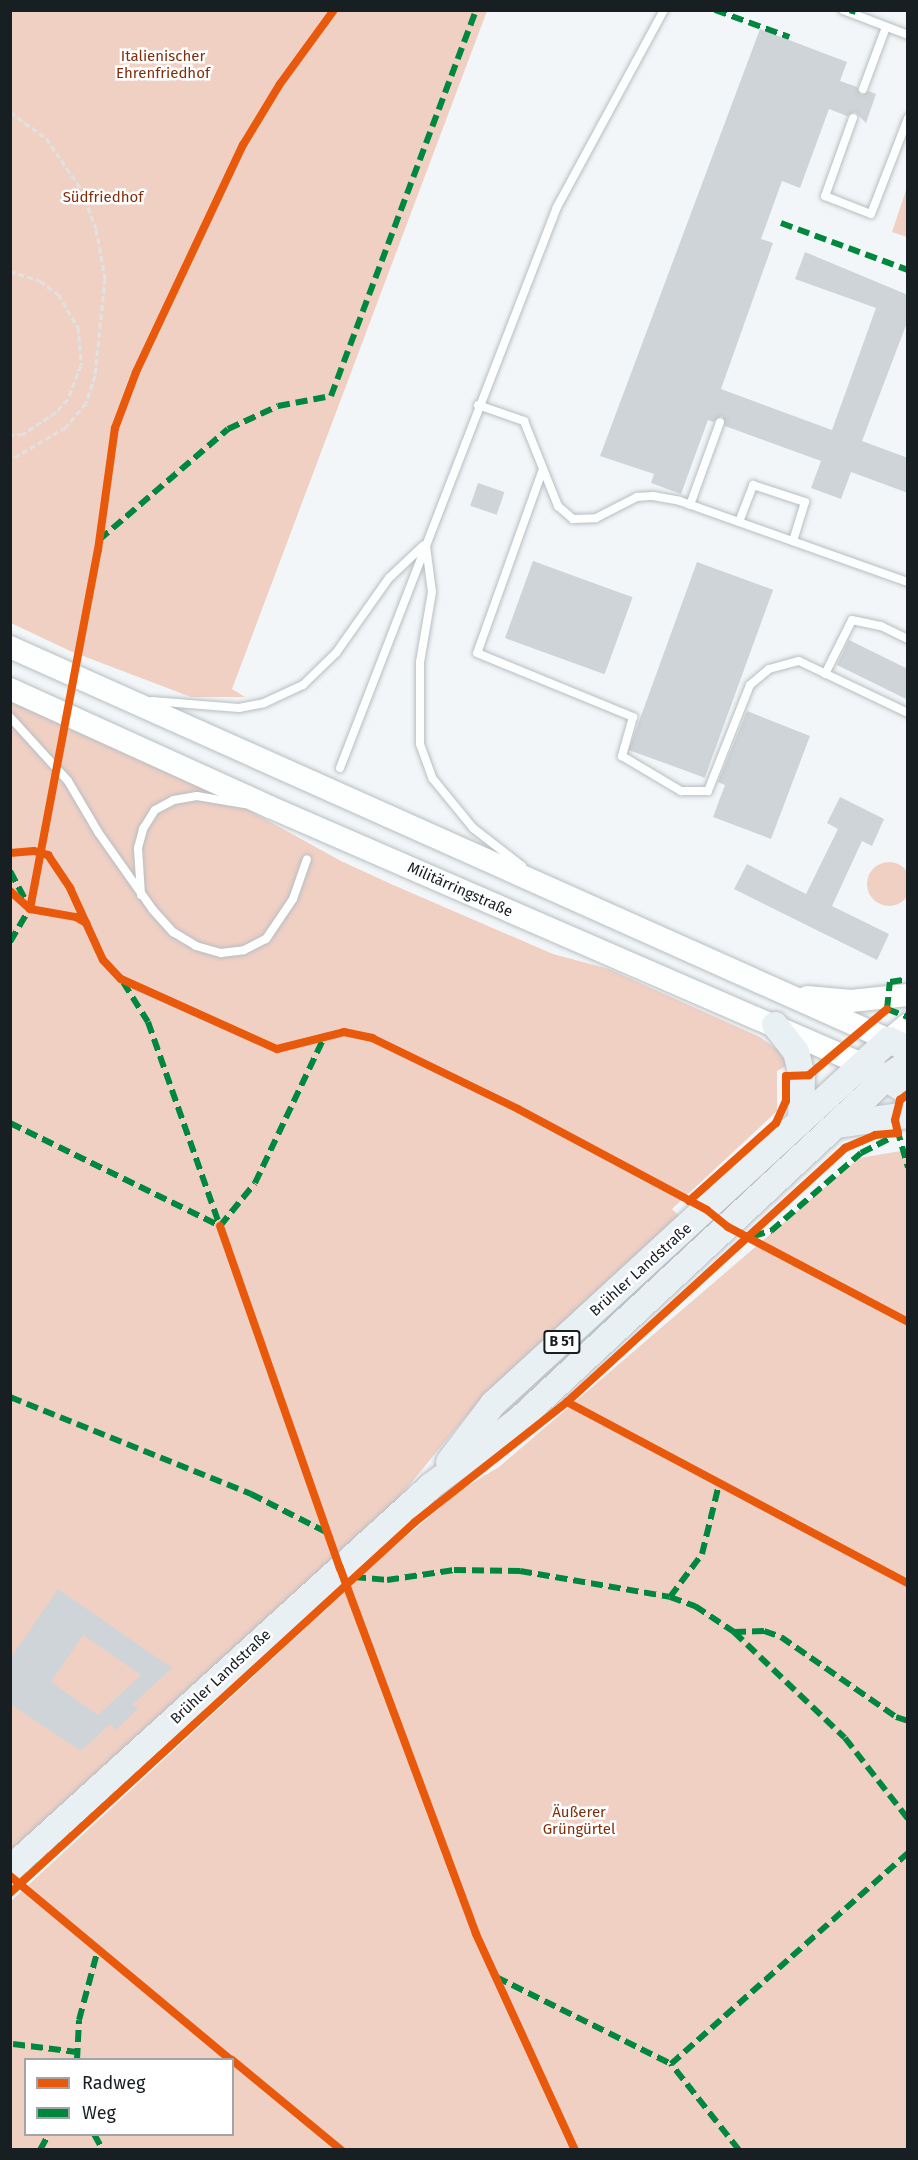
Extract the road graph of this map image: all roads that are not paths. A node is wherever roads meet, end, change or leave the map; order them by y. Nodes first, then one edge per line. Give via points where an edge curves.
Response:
1 (664, 10) edge
2 (843, 10) edge
3 (886, 27) junction
4 (908, 35) edge
5 (863, 90) dead end
6 (853, 118) dead end
7 (908, 118) edge
8 (478, 405) junction
9 (720, 422) dead end
10 (543, 469) junction
11 (690, 505) junction
12 (739, 522) junction
13 (793, 541) junction
14 (426, 543) junction
15 (908, 582) edge
16 (908, 639) edge
17 (10, 647) edge
18 (825, 674) junction
19 (10, 689) edge
20 (115, 696) junction
21 (908, 713) edge
22 (10, 717) edge
23 (340, 768) dead end
24 (270, 807) junction
25 (307, 859) dead end
26 (548, 887) junction
27 (141, 896) junction
28 (908, 995) edge
29 (788, 996) junction
30 (775, 1025) junction
31 (901, 1038) edge
32 (908, 1063) edge
33 (875, 1071) junction
34 (908, 1092) edge
35 (908, 1115) edge
36 (801, 1121) junction
37 (836, 1125) junction
38 (431, 1486) junction
39 (10, 1869) edge

1 - 8 lane via 556,207
2 - 3 lane
3 - 4 lane
3 - 5 lane
6 - 7 lane via 825,196 871,214
8 - 10 lane via 524,421
8 - 14 lane
9 - 11 lane
10 - 11 lane via 558,507 573,519 597,519 638,496
10 - 18 lane via 477,653 633,717 622,756 681,791 708,791 750,685 763,674 799,662
11 - 12 lane
12 - 13 lane
12 - 13 lane via 753,485 805,502
13 - 15 lane
14 - 20 lane via 389,578 318,674 287,693 264,703 228,708
14 - 23 lane
14 - 26 lane via 432,592 420,663 420,744 433,779 473,828
16 - 18 lane via 881,626 852,620
17 - 20 main road
18 - 21 lane
19 - 24 main road, Militärringstraße
20 - 26 main road
22 - 27 lane via 68,781
24 - 27 lane via 197,796 174,800 155,810 143,829 138,848
24 - 30 main road, Militärringstraße
25 - 27 lane via 281,921 267,939 244,950 221,953 196,946 173,932
26 - 29 main road
28 - 29 main road via 851,1001
29 - 31 main road
30 - 33 main road, Militärringstraße
30 - 36 main road via 796,1052 802,1076
31 - 33 main road, Brühler Landstraße / B 51
32 - 33 main road, Brühler Landstraße / B 51
33 - 34 main road, Militärringstraße
33 - 36 main road, Brühler Landstraße / B 51
33 - 37 main road, Brühler Landstraße / B 51
35 - 37 main road
36 - 38 main road, Brühler Landstraße / B 51 via 493,1404
37 - 38 main road, Brühler Landstraße / B 51 via 519,1420
38 - 39 main road, Brühler Landstraße / B 51

